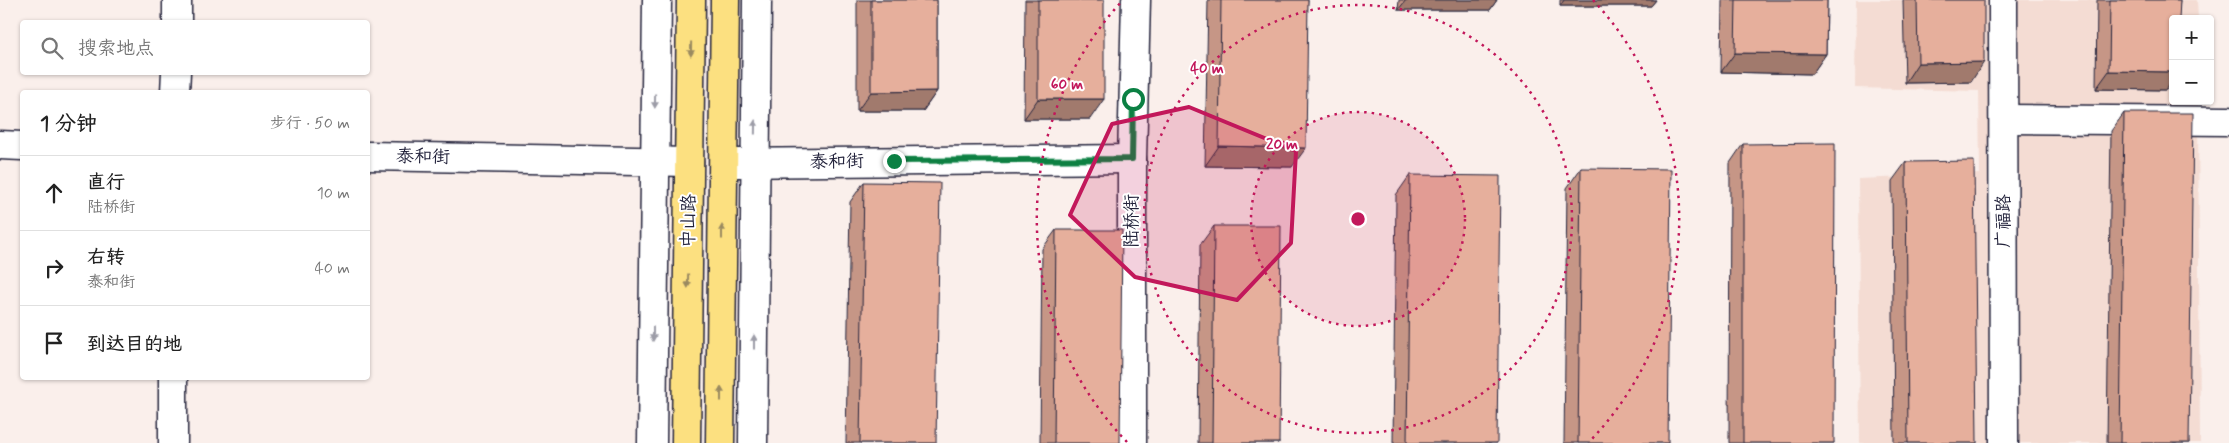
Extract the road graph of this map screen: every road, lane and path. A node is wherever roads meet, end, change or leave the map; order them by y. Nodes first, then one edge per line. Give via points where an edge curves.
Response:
1 (177, 0) edge
2 (657, 0) edge
3 (691, 0) edge
4 (725, 0) edge
5 (757, 0) edge
6 (1136, 0) edge
7 (2003, 0) edge
8 (177, 20) edge
9 (176, 75) edge
10 (175, 90) edge
11 (2004, 119) junction
12 (2229, 121) edge
13 (0, 145) edge
14 (20, 146) edge
15 (370, 156) edge
16 (1132, 159) junction
17 (654, 161) junction
18 (689, 162) junction
19 (722, 163) junction
20 (755, 163) junction
21 (173, 380) edge
22 (173, 443) edge
23 (652, 443) edge
24 (686, 443) edge
25 (720, 443) edge
26 (753, 443) edge
27 (1132, 443) edge
28 (2004, 443) edge

1 - 8 street
2 -> 17 street
3 -> 18 main road, 中山路
4 - 19 main road, 中山路
20 -> 5 street
6 - 16 street, 陆桥街
7 - 11 street, 广福路
9 - 10 street
11 - 12 street
11 - 28 street, 广福路
13 - 14 street
15 - 17 street, 泰和街
16 - 20 street, 泰和街
16 - 27 street, 陆桥街
17 - 18 street, 泰和街
17 -> 23 street
18 -> 24 main road, 中山路
19 - 20 street, 泰和街
25 -> 19 main road, 中山路
26 -> 20 street
21 - 22 street

